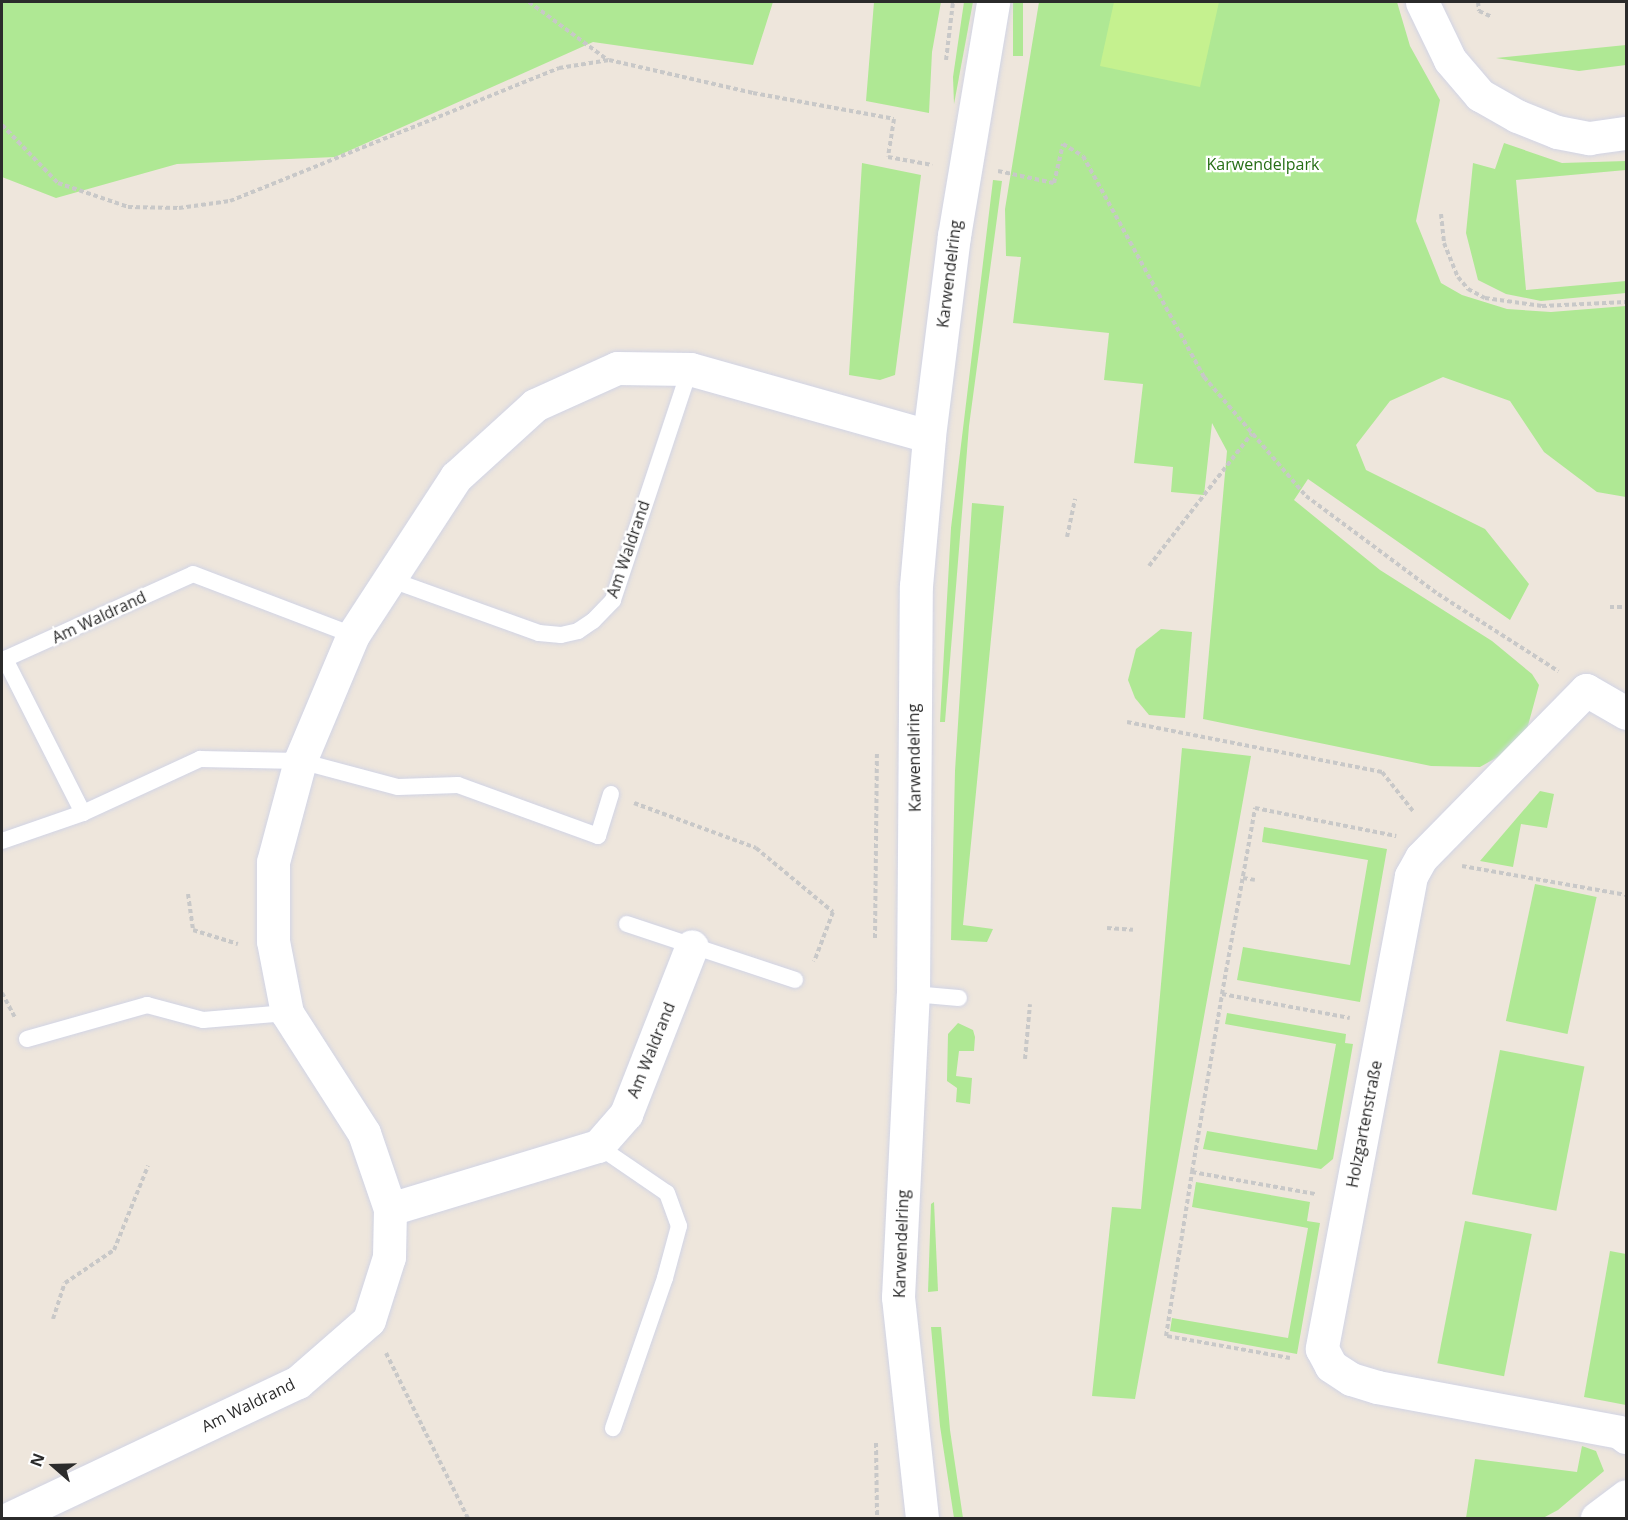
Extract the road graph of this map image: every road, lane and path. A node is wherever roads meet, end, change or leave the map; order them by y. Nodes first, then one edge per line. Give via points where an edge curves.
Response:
1 (529, 2) edge
2 (993, 2) edge
3 (1422, 2) edge
4 (1478, 2) edge
5 (1492, 17) dead end
6 (609, 60) junction
7 (2, 125) edge
8 (1626, 134) edge
9 (934, 165) dead end
10 (997, 171) dead end
11 (1442, 214) dead end
12 (1626, 302) edge
13 (690, 369) junction
14 (1252, 433) junction
15 (929, 436) junction
16 (1075, 499) dead end
17 (1067, 537) dead end
18 (1149, 566) dead end
19 (389, 579) junction
20 (1610, 607) dead end
21 (1626, 607) edge
22 (353, 635) junction
23 (1586, 690) junction
24 (1626, 713) edge
25 (1127, 722) dead end
26 (300, 761) junction
27 (611, 794) joint
28 (1413, 811) dead end
29 (83, 813) junction
30 (2, 841) edge
31 (1421, 858) junction
32 (1243, 878) junction
33 (1255, 880) dead end
34 (188, 894) dead end
35 (1626, 895) edge
36 (627, 924) dead end
37 (1107, 928) dead end
38 (1134, 930) dead end
39 (273, 941) junction
40 (692, 946) junction
41 (795, 980) joint
42 (913, 994) junction
43 (1222, 994) junction
44 (959, 998) dead end
45 (1030, 1004) dead end
46 (287, 1013) junction
47 (1383, 1025) junction
48 (27, 1039) dead end
49 (1025, 1059) dead end
50 (1210, 1065) junction
51 (1218, 1066) dead end
52 (598, 1146) junction
53 (148, 1166) dead end
54 (1192, 1172) junction
55 (1350, 1200) junction
56 (390, 1209) junction
57 (53, 1318) dead end
58 (369, 1320) junction
59 (1326, 1357) junction
60 (613, 1428) dead end
61 (1626, 1437) edge
62 (1626, 1496) edge
63 (9, 1518) edge
64 (468, 1518) edge
65 (922, 1518) edge
66 (1597, 1518) edge

1 - 6 path
2 - 15 street, Karwendelring via 954,236
3 - 8 street via 1450,60 1480,95 1557,132 1589,138
4 - 5 path via 1479,11
6 - 7 path via 559,68 230,201 179,208 128,207 58,183
6 - 9 path via 753,93 894,119 888,157
10 - 14 path via 1053,183 1063,144 1083,156 1204,377
11 - 12 path via 1444,243 1458,277 1468,289 1485,298 1542,306
13 - 15 street
13 - 19 street via 617,368 536,405 456,477
13 - 19 lane, Am Waldrand via 613,600 593,621 578,631 561,635 539,633
14 - 18 path
14 - 23 path via 1306,496 1438,594
15 - 42 street, Karwendelring via 912,666
16 - 17 path
19 - 22 street
20 - 21 path
22 - 26 street
22 - 29 lane, Am Waldrand via 193,574 5,659
23 - 24 street
23 - 31 street, Holzgartenstraße
25 - 28 path via 1382,772
26 - 27 lane via 398,787 458,785 598,836
26 - 29 lane via 200,759
26 - 39 street via 273,862
27 - 41 path via 756,848 833,912 814,963
29 - 30 lane
31 - 32 path via 1400,837 1256,808
31 - 35 path
31 - 47 street, Holzgartenstraße via 1412,876
32 - 33 path
32 - 43 path
34 - 39 path via 193,930 249,948
36 - 40 lane
37 - 38 path
39 - 46 street
40 - 41 lane
40 - 52 street, Am Waldrand via 626,1114
42 - 44 lane
42 - 65 street, Karwendelring via 898,1297
43 - 47 path
43 - 50 path
45 - 49 path
46 - 48 lane via 203,1020 147,1005
46 - 56 street via 364,1133
47 - 55 street, Holzgartenstraße
50 - 51 path
50 - 54 path
52 - 56 street
52 - 60 lane via 667,1193 679,1226
53 - 57 path via 114,1250 65,1283
54 - 55 path
54 - 59 path via 1166,1336 1298,1359
55 - 59 street, Holzgartenstraße via 1322,1349
56 - 58 street via 389,1257
58 - 63 street, Am Waldrand via 298,1382
58 - 64 path
59 - 61 street via 1331,1366 1351,1379 1377,1387 1619,1432
62 - 66 street

